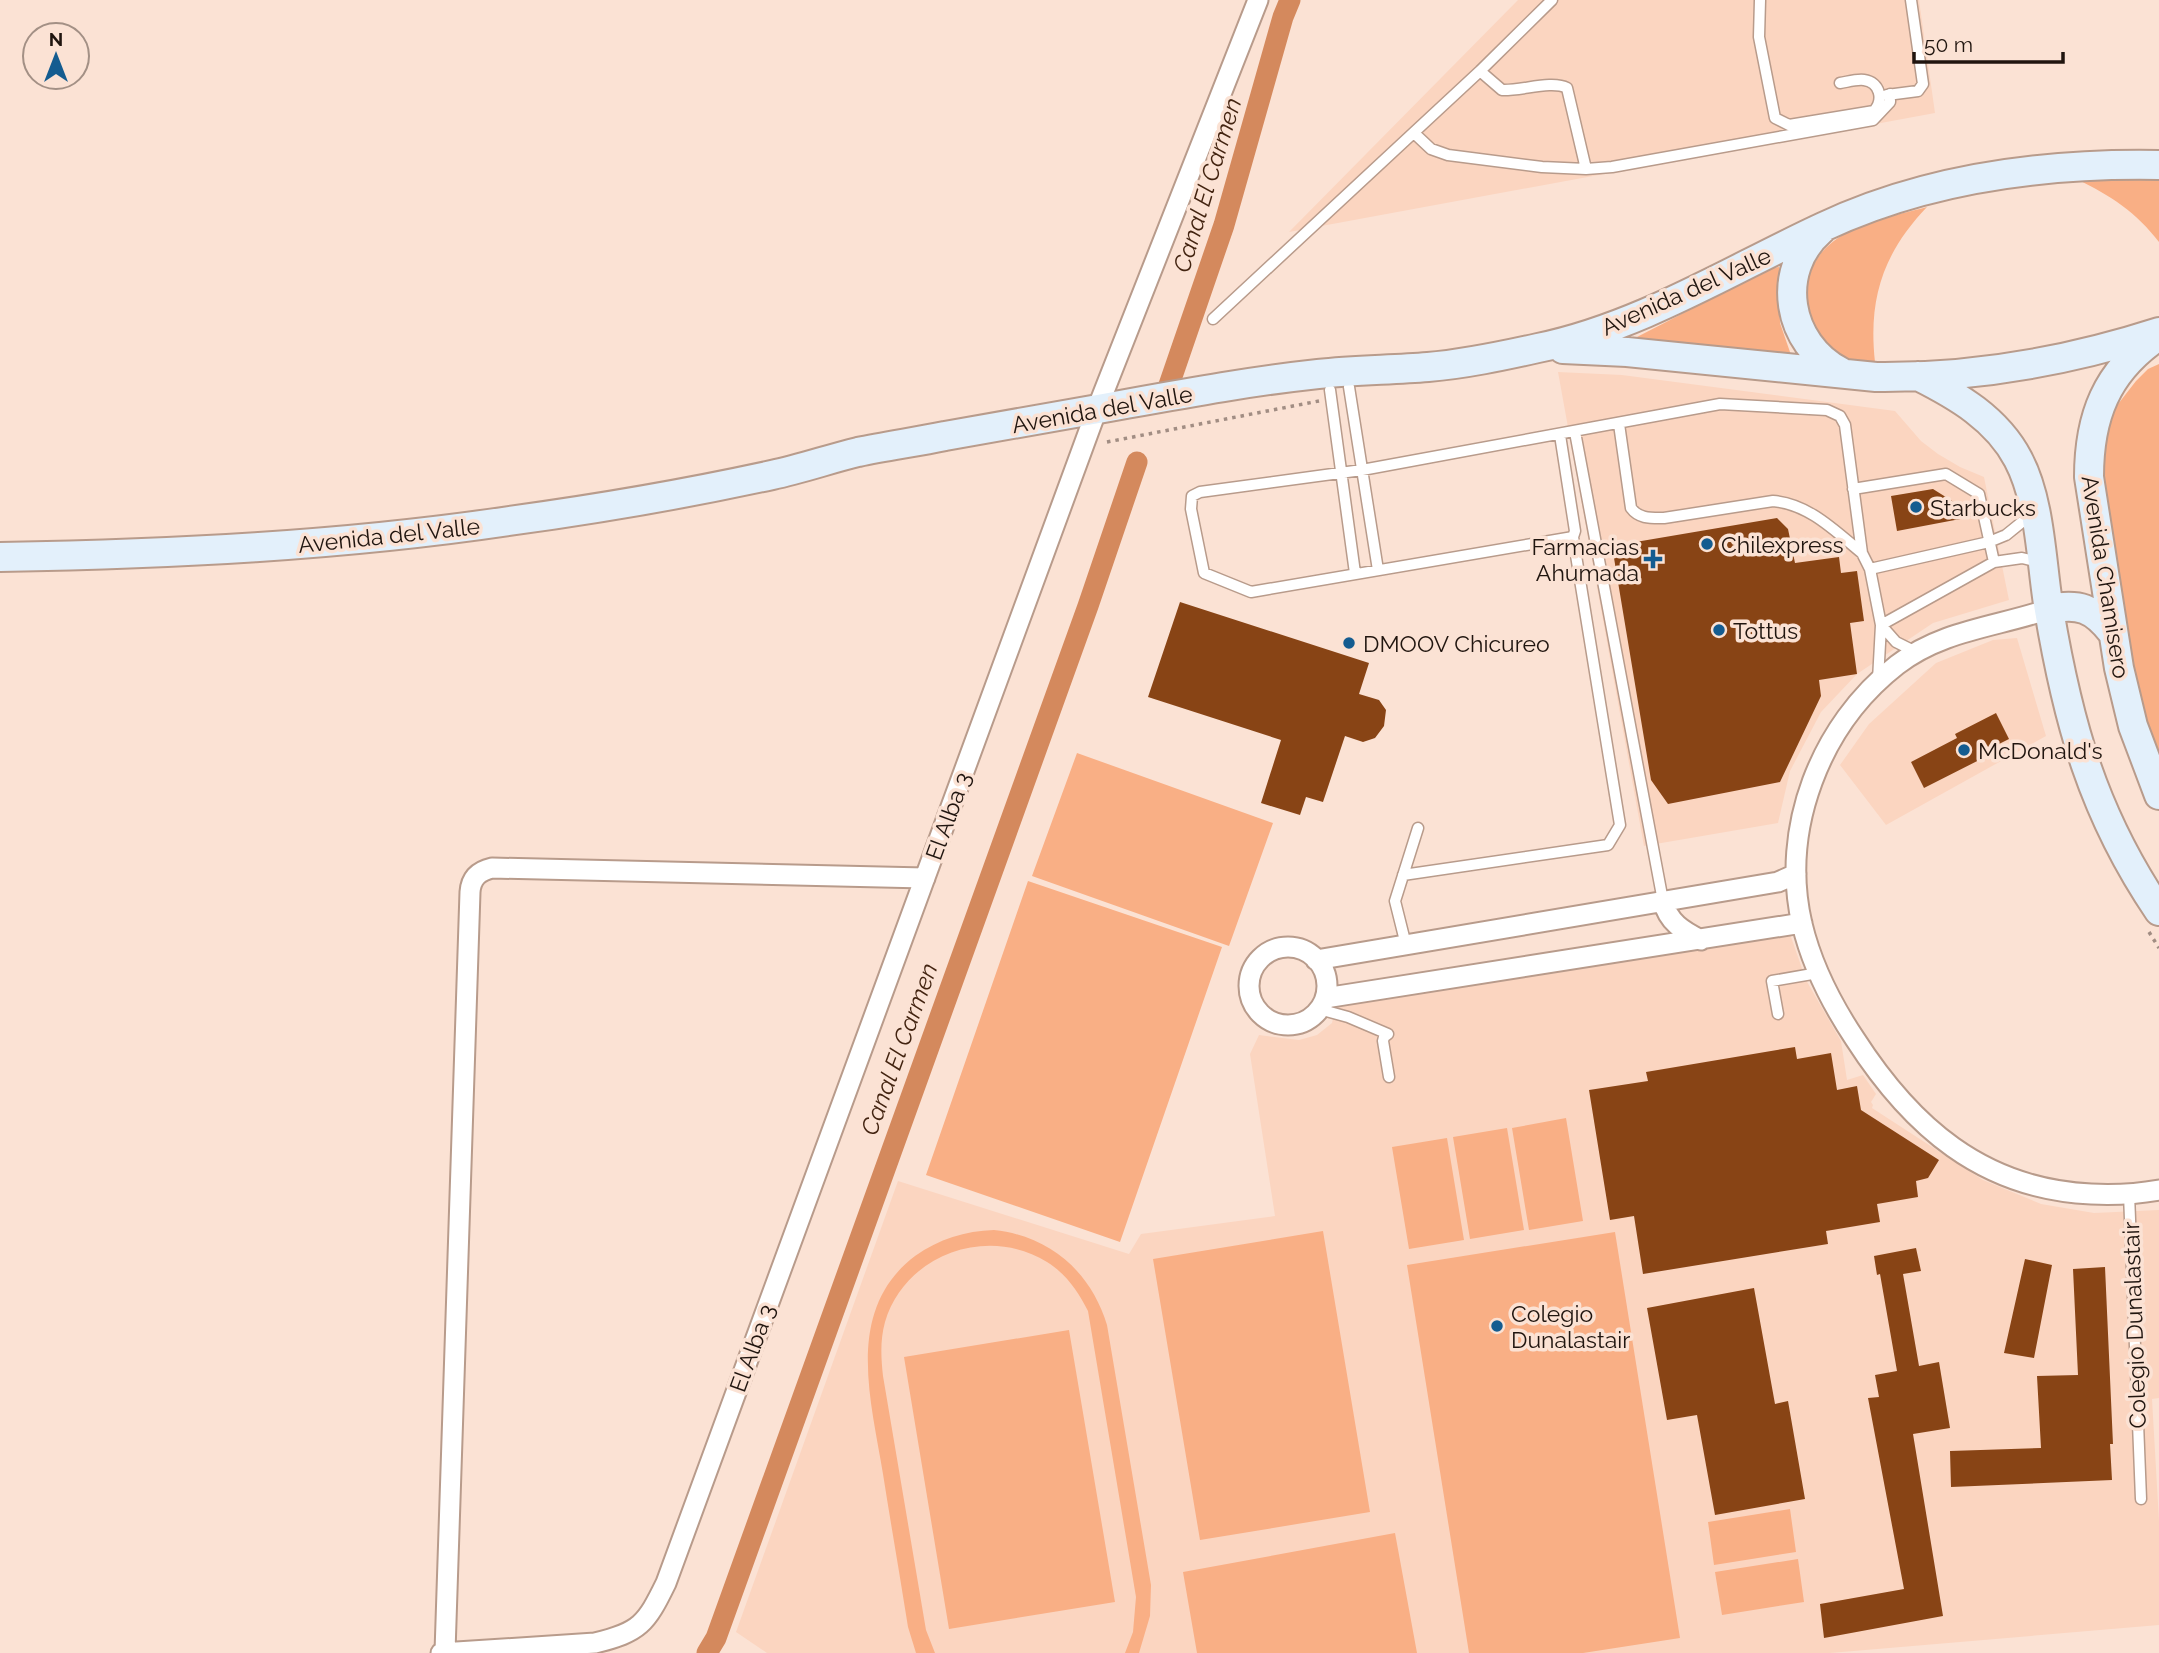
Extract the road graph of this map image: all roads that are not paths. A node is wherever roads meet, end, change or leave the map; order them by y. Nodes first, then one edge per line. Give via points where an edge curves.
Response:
1 (1258, 0) edge
2 (1552, 0) edge
3 (1760, 0) edge
4 (1912, 0) edge
5 (1480, 71) junction
6 (1840, 83) dead end
7 (1885, 95) junction
8 (1414, 133) junction
9 (2159, 142) edge
10 (2129, 164) junction
11 (2159, 165) edge
12 (1586, 169) junction
13 (1825, 226) junction
14 (1213, 318) dead end
15 (2159, 334) edge
16 (1542, 348) junction
17 (1434, 366) junction
18 (1842, 372) junction
19 (1918, 376) junction
20 (1339, 389) junction
21 (1094, 417) junction
22 (1619, 424) junction
23 (1575, 432) junction
24 (1560, 435) junction
25 (1362, 470) junction
26 (1341, 472) junction
27 (1853, 488) junction
28 (2035, 512) junction
29 (1573, 537) junction
30 (1989, 542) junction
31 (1862, 553) junction
32 (0, 557) edge
33 (1994, 562) junction
34 (2042, 563) junction
35 (1870, 569) junction
36 (1378, 570) junction
37 (1355, 573) junction
38 (2049, 609) junction
39 (1881, 625) junction
40 (2112, 632) junction
41 (1916, 652) junction
42 (1878, 681) junction
43 (2159, 795) edge
44 (1418, 828) dead end
45 (1796, 874) junction
46 (1403, 875) junction
47 (925, 878) junction
48 (1663, 901) junction
49 (2159, 911) edge
50 (1802, 923) junction
51 (1701, 940) junction
52 (1406, 944) junction
53 (1316, 960) junction
54 (1818, 973) junction
55 (1322, 1004) junction
56 (1778, 1014) dead end
57 (1389, 1077) dead end
58 (2159, 1190) edge
59 (2129, 1194) junction
60 (2141, 1499) dead end
61 (443, 1653) edge

1 - 21 street, El Alba 3
2 - 5 lane
3 - 7 lane via 1759,37 1773,114 1779,122 1789,125 1874,111
4 - 7 lane via 1923,84 1918,91
5 - 8 lane
5 - 12 lane via 1502,90 1567,88
6 - 7 lane via 1866,80
7 - 12 lane via 1890,102 1873,120
8 - 12 lane via 1431,149 1448,155
8 - 14 lane
9 - 10 street
10 - 11 street, Avenida del Valle
10 - 13 street, Avenida del Valle via 2051,168 1966,181 1891,201
13 - 16 street, Avenida del Valle via 1636,317
13 - 18 street, Avenida del Valle via 1798,264 1793,302 1808,345
15 - 19 street, Avenida del Valle via 2023,365
15 - 40 street, Avenida Chamisero via 2114,379 2099,408 2091,441 2091,497
16 - 17 street, Avenida del Valle
16 - 18 street, Avenida del Valle
17 - 20 street, Avenida del Valle
17 - 21 street, Avenida del Valle via 1311,374
18 - 19 street, Avenida del Valle
19 - 28 street via 1963,400 2000,432 2022,468
20 - 21 street, Avenida del Valle
20 - 25 lane
20 - 26 lane
21 - 32 street, Avenida del Valle via 804,476 774,475 557,514 372,538 165,553
21 - 47 street, El Alba 3
22 - 23 lane
22 - 27 lane via 1720,404 1827,410 1840,416 1844,425
22 - 31 lane via 1635,514 1664,518 1784,502 1807,510
23 - 24 lane
23 - 48 lane
24 - 25 lane
24 - 29 lane via 1576,531
25 - 26 lane
25 - 36 lane
26 - 37 lane
26 - 37 lane via 1200,492 1192,496 1191,509 1204,573 1230,585 1251,592
27 - 30 lane via 1946,474 1979,494
27 - 31 lane
28 - 30 lane via 2006,536
28 - 34 street
29 - 36 lane
29 - 46 lane via 1620,825 1608,845
30 - 33 lane
30 - 35 lane
31 - 35 lane
33 - 34 lane via 2022,558
33 - 39 lane
34 - 38 street
35 - 39 lane
36 - 37 lane
38 - 40 street via 2089,610
38 - 41 street via 1959,632
38 - 49 street via 2066,699 2090,779 2132,868
39 - 41 lane via 1896,642
39 - 42 lane
40 - 43 street, Avenida Chamisero via 2133,726
41 - 42 street
42 - 45 street via 1835,735 1815,774 1803,810
44 - 46 lane
45 - 48 street via 1778,882
45 - 50 street
46 - 52 lane via 1395,901
47 - 61 street, El Alba 3 via 652,1611 636,1629 595,1643
47 - 61 street via 492,869 472,880
48 - 51 street via 1672,922
48 - 52 street
50 - 51 street
50 - 54 street
51 - 55 street
52 - 53 street
53 - 55 street via 1327,985
53 - 55 street via 1292,947 1270,951 1255,965 1249,993 1259,1013 1283,1025 1310,1018
54 - 56 lane via 1772,981
54 - 59 street via 1879,1075 1949,1146 2032,1186
55 - 57 lane via 1388,1034 1382,1041
58 - 59 street
59 - 60 lane, Colegio Dunalastair

